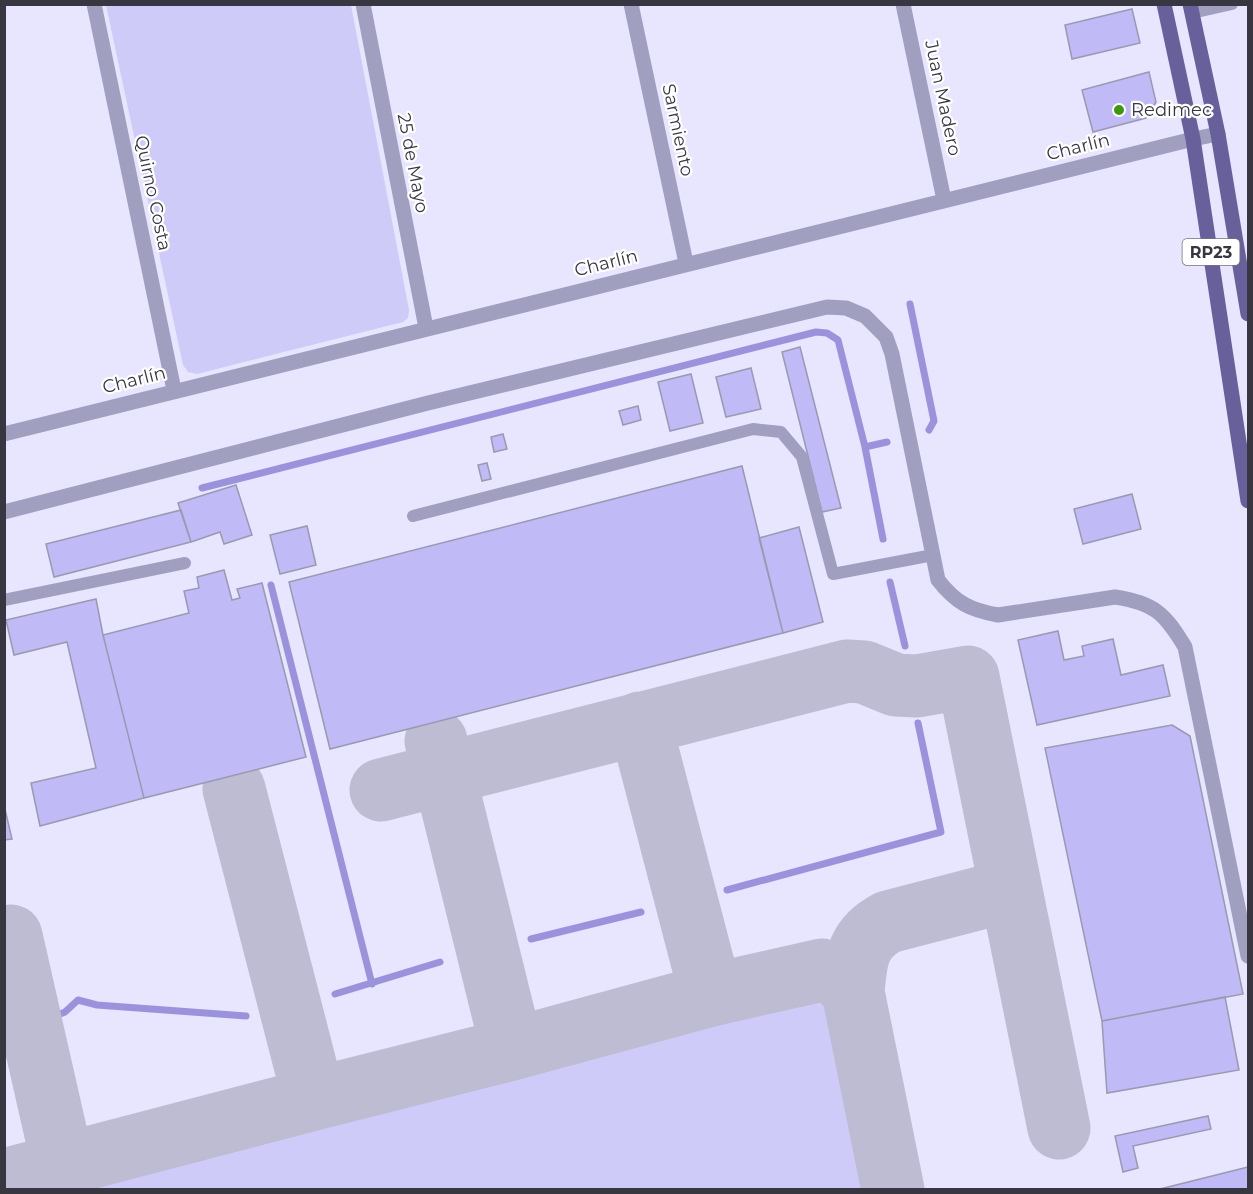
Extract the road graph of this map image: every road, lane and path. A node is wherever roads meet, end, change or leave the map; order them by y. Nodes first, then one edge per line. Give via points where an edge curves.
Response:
1 (94, 4) edge
2 (363, 4) edge
3 (631, 4) edge
4 (903, 4) edge
5 (1164, 4) edge
6 (1232, 4) edge
7 (1191, 9) edge
8 (1218, 134) junction
9 (1193, 139) junction
10 (944, 200) junction
11 (686, 263) junction
12 (1248, 314) edge
13 (426, 328) junction
14 (174, 390) junction
15 (4, 434) edge
16 (1248, 493) edge
17 (4, 512) edge
18 (413, 516) dead end
19 (933, 555) junction
20 (185, 563) dead end
21 (4, 600) edge
22 (1248, 956) edge

1 - 14 street, Quirno Costa
2 - 13 street, 25 de Mayo
3 - 11 street, Sarmiento
4 - 10 street, Juan Madero
5 - 9 main road, RP23
6 - 7 lane
7 - 8 main road, RP23
8 - 9 street, Charlín
8 - 12 main road, RP23
9 - 10 street, Charlín
9 - 16 main road, RP23
10 - 11 street, Charlín
11 - 13 street, Charlín
13 - 14 street, Charlín
14 - 15 street, Charlín
17 - 19 street via 827,306 846,308 864,316 886,337
18 - 19 lane via 753,429 781,432 801,457 832,574
19 - 22 street via 938,580 948,594 979,612 998,615 1115,597 1150,606 1175,631 1185,647
20 - 21 lane

